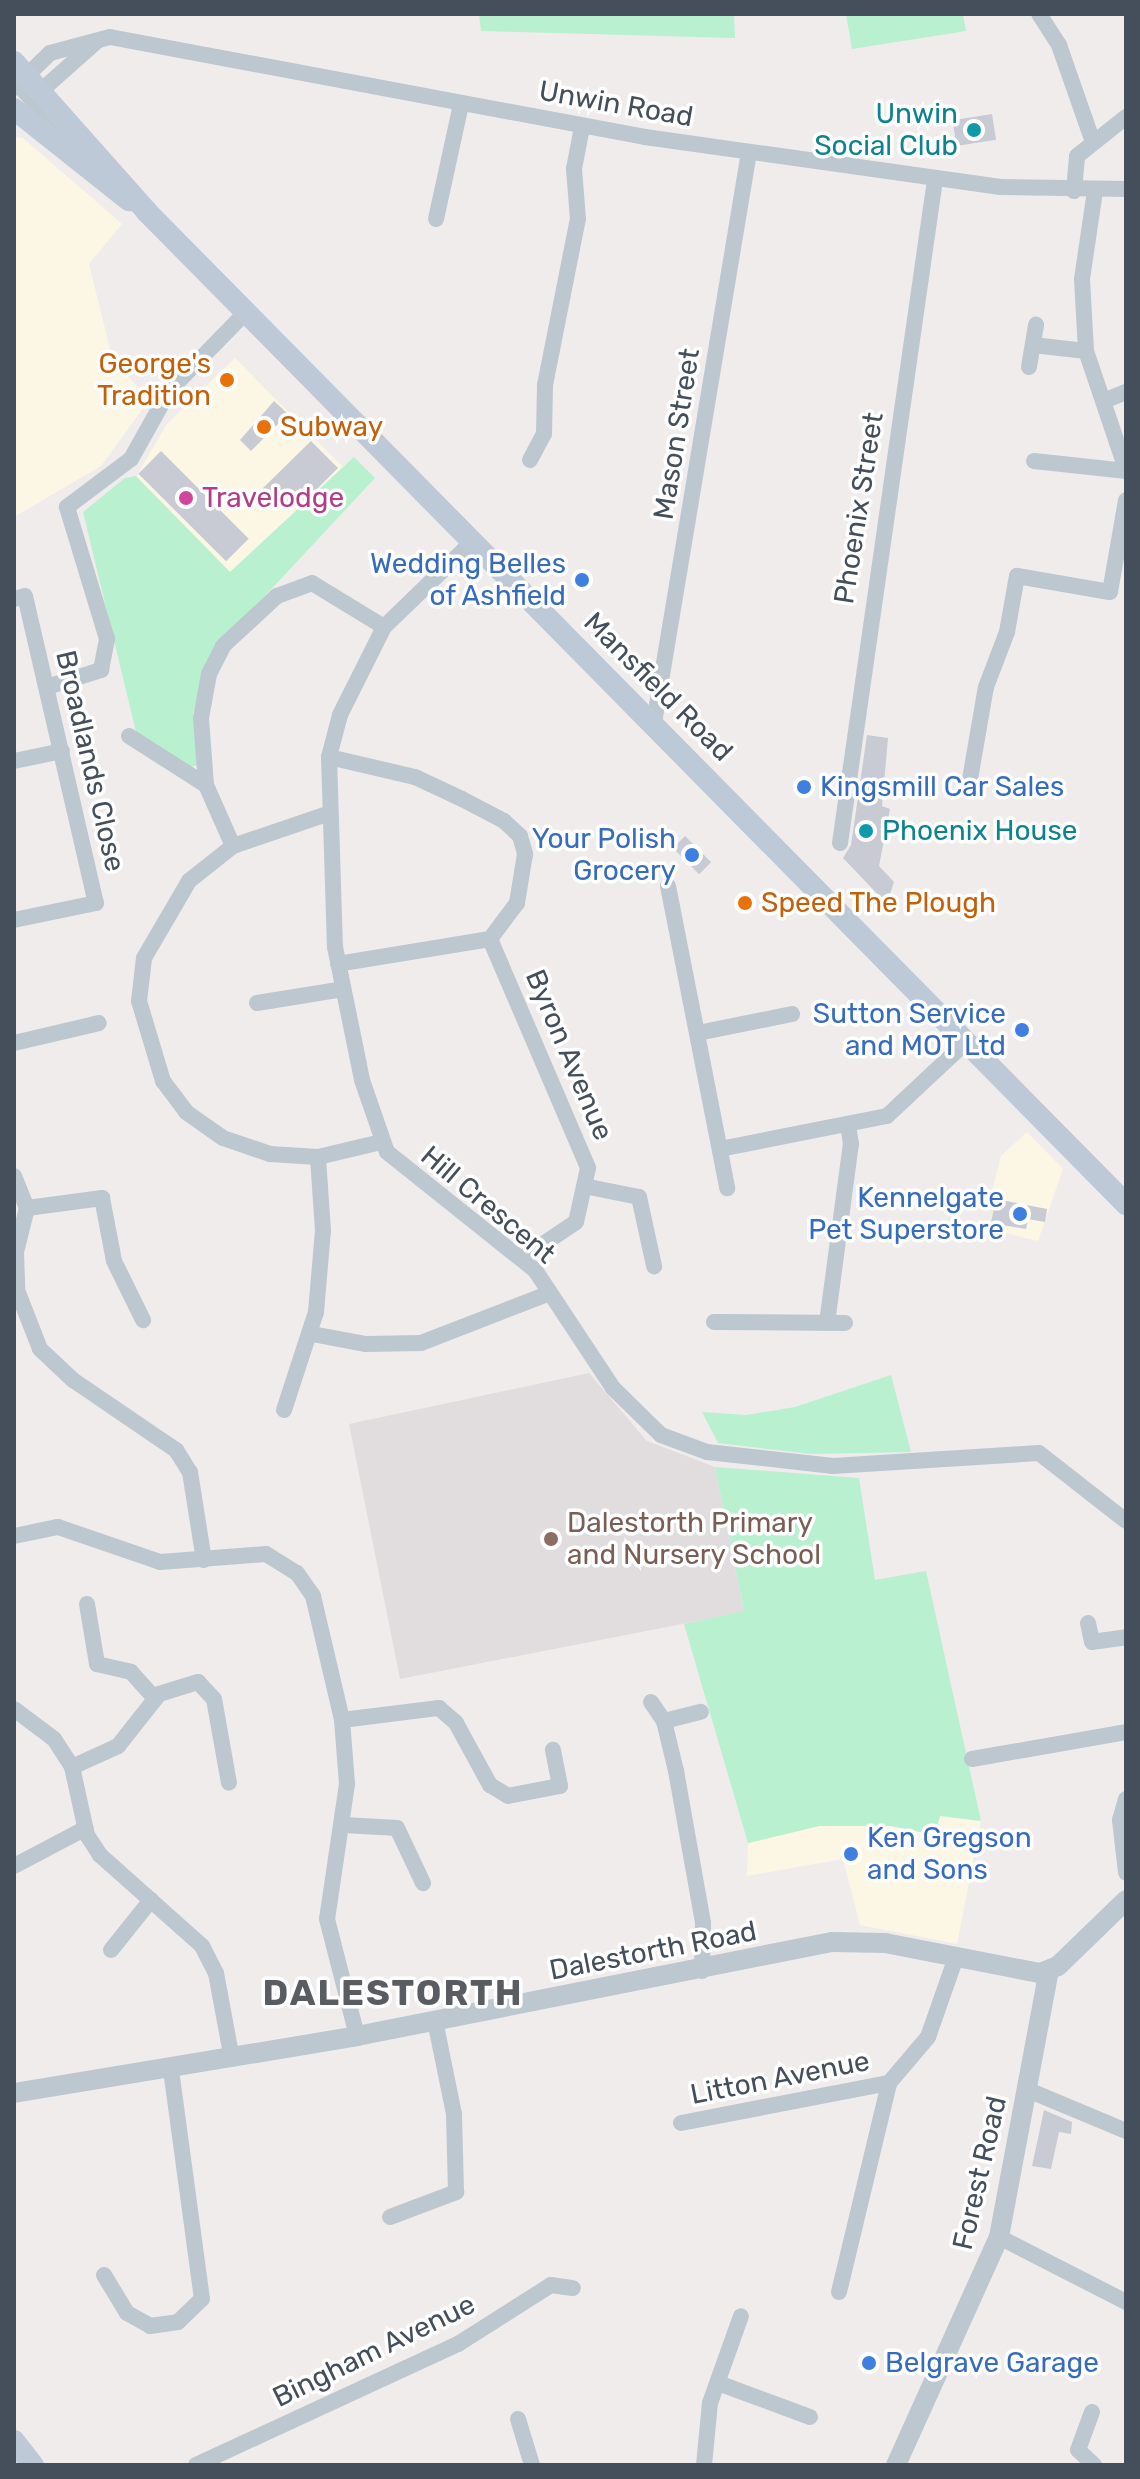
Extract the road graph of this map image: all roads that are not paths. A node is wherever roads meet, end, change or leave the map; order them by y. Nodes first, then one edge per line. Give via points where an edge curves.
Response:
1 (1039, 14) edge
2 (23, 91) edge
3 (461, 104) junction
4 (1126, 117) edge
5 (582, 127) junction
6 (1092, 139) junction
7 (749, 152) junction
8 (935, 180) junction
9 (1126, 189) edge
10 (1074, 191) junction
11 (1095, 191) junction
12 (147, 212) junction
13 (436, 219) dead end
14 (245, 313) junction
15 (1036, 325) dead end
16 (1033, 345) junction
17 (1086, 351) junction
18 (1029, 367) dead end
19 (1126, 392) edge
20 (1106, 400) junction
21 (530, 460) dead end
22 (1034, 461) dead end
23 (1126, 470) edge
24 (1126, 500) edge
25 (472, 542) junction
26 (20, 597) edge
27 (384, 627) junction
28 (47, 687) junction
29 (654, 723) junction
30 (129, 736) dead end
31 (62, 751) junction
32 (329, 757) junction
33 (14, 761) edge
34 (206, 785) junction
35 (969, 785) dead end
36 (327, 814) junction
37 (840, 843) dead end
38 (233, 846) junction
39 (668, 886) dead end
40 (14, 920) edge
41 (490, 939) junction
42 (338, 964) junction
43 (343, 989) junction
44 (257, 1003) dead end
45 (792, 1014) dead end
46 (99, 1023) dead end
47 (698, 1033) junction
48 (966, 1042) junction
49 (14, 1043) edge
50 (848, 1125) junction
51 (381, 1142) junction
52 (720, 1149) junction
53 (318, 1157) junction
54 (14, 1176) edge
55 (589, 1187) junction
56 (727, 1188) dead end
57 (1126, 1204) edge
58 (27, 1208) junction
59 (521, 1259) junction
60 (654, 1266) dead end
61 (550, 1293) junction
62 (143, 1320) dead end
63 (714, 1322) dead end
64 (827, 1323) junction
65 (845, 1323) dead end
66 (312, 1334) junction
67 (284, 1410) dead end
68 (1126, 1521) edge
69 (14, 1536) edge
70 (204, 1560) junction
71 (87, 1604) dead end
72 (1088, 1623) dead end
73 (1126, 1637) edge
74 (155, 1699) junction
75 (651, 1702) dead end
76 (14, 1709) edge
77 (701, 1712) dead end
78 (342, 1720) junction
79 (664, 1721) junction
80 (1126, 1732) edge
81 (553, 1750) dead end
82 (972, 1759) dead end
83 (72, 1767) junction
84 (229, 1783) dead end
85 (1126, 1799) edge
86 (344, 1825) junction
87 (86, 1828) junction
88 (14, 1866) edge
89 (1126, 1873) edge
90 (423, 1883) dead end
91 (151, 1900) junction
92 (1126, 1900) edge
93 (111, 1950) dead end
94 (956, 1957) junction
95 (1049, 1970) junction
96 (702, 1971) junction
97 (435, 2021) junction
98 (357, 2036) junction
99 (232, 2059) junction
100 (171, 2070) junction
101 (889, 2083) junction
102 (1028, 2090) junction
103 (14, 2093) edge
104 (681, 2123) dead end
105 (1126, 2131) edge
106 (390, 2217) dead end
107 (999, 2237) junction
108 (104, 2275) dead end
109 (573, 2288) dead end
110 (839, 2292) dead end
111 (1126, 2302) edge
112 (741, 2316) dead end
113 (718, 2383) junction
114 (1092, 2412) dead end
115 (810, 2417) dead end
116 (518, 2419) dead end
117 (14, 2441) edge
118 (33, 2465) edge
119 (196, 2465) edge
120 (532, 2465) edge
121 (704, 2465) edge
122 (896, 2465) edge
123 (1094, 2465) edge

1 - 6 street via 1059,45
2 - 3 street, Unwin Road via 50,53 101,38
2 - 12 main road, Mansfield Road
2 - 12 main road, Mansfield Road via 101,183
3 - 5 street, Unwin Road
3 - 13 street
4 - 6 street
5 - 7 street, Unwin Road
5 - 21 street via 574,169 578,219 554,329 544,434
6 - 10 street via 1077,156
7 - 8 street, Unwin Road
7 - 29 street, Mason Street
8 - 10 street, Unwin Road
8 - 37 street, Phoenix Street
9 - 11 street, Unwin Road
10 - 11 street, Unwin Road
11 - 17 street via 1082,279
12 - 14 main road, Mansfield Road
14 - 25 main road, Mansfield Road
14 - 28 street via 169,391 131,459 67,507 107,639 101,670
15 - 16 street
16 - 17 street
16 - 18 street
17 - 20 street
19 - 20 street
20 - 23 street
22 - 23 street
24 - 35 street via 1110,592 1017,576 1007,632 986,687
25 - 27 street, Hill Crescent
25 - 29 main road, Mansfield Road
26 - 28 street, Broadlands Close
27 - 32 street, Hill Crescent via 340,715
27 - 34 street via 312,583 277,596 243,625 223,646 204,694
28 - 31 street, Broadlands Close
29 - 48 main road, Mansfield Road
30 - 34 street
31 - 33 street
31 - 40 street, Broadlands Close via 96,903
32 - 36 street, Hill Crescent
32 - 41 street via 415,777 504,821 520,836 522,884
34 - 38 street
36 - 38 street
36 - 42 street, Hill Crescent
38 - 53 street via 189,881 144,958 139,1001 148,1046 163,1081 186,1112 223,1138 270,1154
39 - 47 street
41 - 42 street
41 - 55 street, Byron Avenue via 573,1123
42 - 43 street, Hill Crescent
43 - 44 street
43 - 51 street, Hill Crescent
45 - 47 street
46 - 49 street
47 - 52 street
48 - 50 street via 907,1104
48 - 57 main road, Mansfield Road
50 - 52 street
50 - 64 street
51 - 53 street
51 - 59 street, Hill Crescent via 400,1166
52 - 56 street
53 - 66 street via 323,1231
54 - 58 street
55 - 59 street, Byron Avenue via 576,1222
55 - 60 street via 639,1197
58 - 62 street via 102,1198 114,1261
58 - 70 street via 16,1252 17,1290 40,1349 73,1380 176,1450 190,1472
59 - 61 street, Hill Crescent
61 - 66 street via 421,1343 366,1344
61 - 68 street, Hill Crescent via 637,1416 688,1446 833,1466 1039,1453
63 - 64 street
64 - 65 street
66 - 67 street
69 - 70 street via 58,1527 88,1533 141,1559
70 - 78 street via 266,1554 297,1573 313,1596
71 - 74 street via 97,1664 131,1672
72 - 73 street via 1092,1642
74 - 83 street via 118,1746
74 - 84 street via 184,1683 211,1691
75 - 79 street
76 - 83 street via 54,1739
77 - 79 street
78 - 81 street via 439,1708 456,1723 490,1785 508,1796 560,1786
78 - 86 street
79 - 96 street via 703,1923
80 - 82 street
83 - 87 street
85 - 89 street via 1120,1820
86 - 90 street via 397,1828
86 - 98 street via 327,1919
87 - 88 street
87 - 91 street via 100,1855
91 - 93 street
91 - 99 street via 202,1946 216,1973
92 - 95 street
94 - 95 street, Dalestorth Road
94 - 96 street, Dalestorth Road via 885,1943 832,1942
94 - 101 street via 928,2037
95 - 102 street, Forest Road
96 - 97 street, Dalestorth Road
97 - 98 street, Dalestorth Road
97 - 106 street via 454,2114 456,2192
98 - 99 street, Dalestorth Road
99 - 100 street, Dalestorth Road
100 - 103 street, Dalestorth Road
100 - 108 street via 202,2299 178,2322 150,2326 127,2313
101 - 104 street, Litton Avenue
101 - 110 street
102 - 105 street
102 - 107 street, Forest Road
107 - 111 street
107 - 122 street, Forest Road
109 - 119 street, Bingham Avenue via 551,2285 458,2344
112 - 113 street
113 - 115 street
113 - 121 street via 704,2437
114 - 123 street via 1078,2450
116 - 120 street
117 - 118 main road

